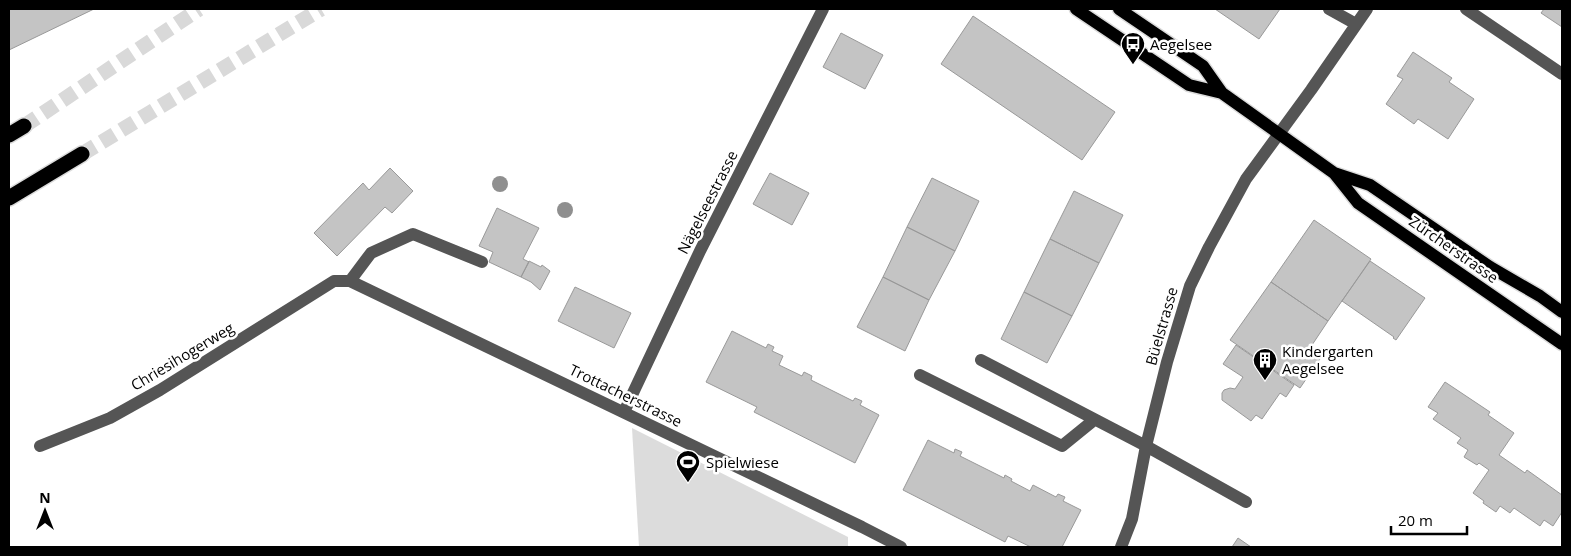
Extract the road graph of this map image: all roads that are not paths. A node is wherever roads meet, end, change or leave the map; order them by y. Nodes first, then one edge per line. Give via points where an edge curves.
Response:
1 (823, 9) edge
2 (1076, 9) edge
3 (1119, 9) edge
4 (1330, 9) edge
5 (1367, 9) edge
6 (1466, 9) edge
7 (1356, 24) junction
8 (1562, 74) edge
9 (1222, 92) junction
10 (24, 126) tunnel mouth
11 (1279, 133) junction
12 (9, 135) edge
13 (82, 154) tunnel mouth
14 (1334, 173) junction
15 (9, 198) edge
16 (482, 262) dead end
17 (334, 281) joint
18 (350, 281) junction
19 (1562, 312) edge
20 (1562, 344) edge
21 (981, 360) dead end
22 (920, 375) dead end
23 (624, 412) junction
24 (1094, 420) junction
25 (40, 446) dead end
26 (1146, 446) junction
27 (1246, 502) dead end
28 (902, 547) edge
29 (1121, 547) edge

1 - 23 street, Nägelseestrasse via 700,251
2 - 9 main road, Zürcherstrasse via 1189,85
3 - 9 main road, Zürcherstrasse via 1203,66
4 - 7 street
5 - 7 street, Büelstrasse
6 - 8 street
7 - 11 street, Büelstrasse
9 - 11 main road, Zürcherstrasse
10 - 12 highway
11 - 14 main road, Zürcherstrasse
11 - 26 street, Büelstrasse via 1246,179 1190,286
13 - 15 highway
14 - 19 main road, Zürcherstrasse via 1370,185
14 - 20 main road, Zürcherstrasse via 1358,203
16 - 18 street via 414,234 372,253
17 - 18 street, Trottacherstrasse
17 - 25 street, Chriesihogerweg via 135,404 110,418
18 - 23 street, Trottacherstrasse
21 - 24 street
22 - 24 street via 1062,446
23 - 28 street, Trottacherstrasse
24 - 26 street
26 - 27 street
26 - 29 street, Büelstrasse via 1132,519

